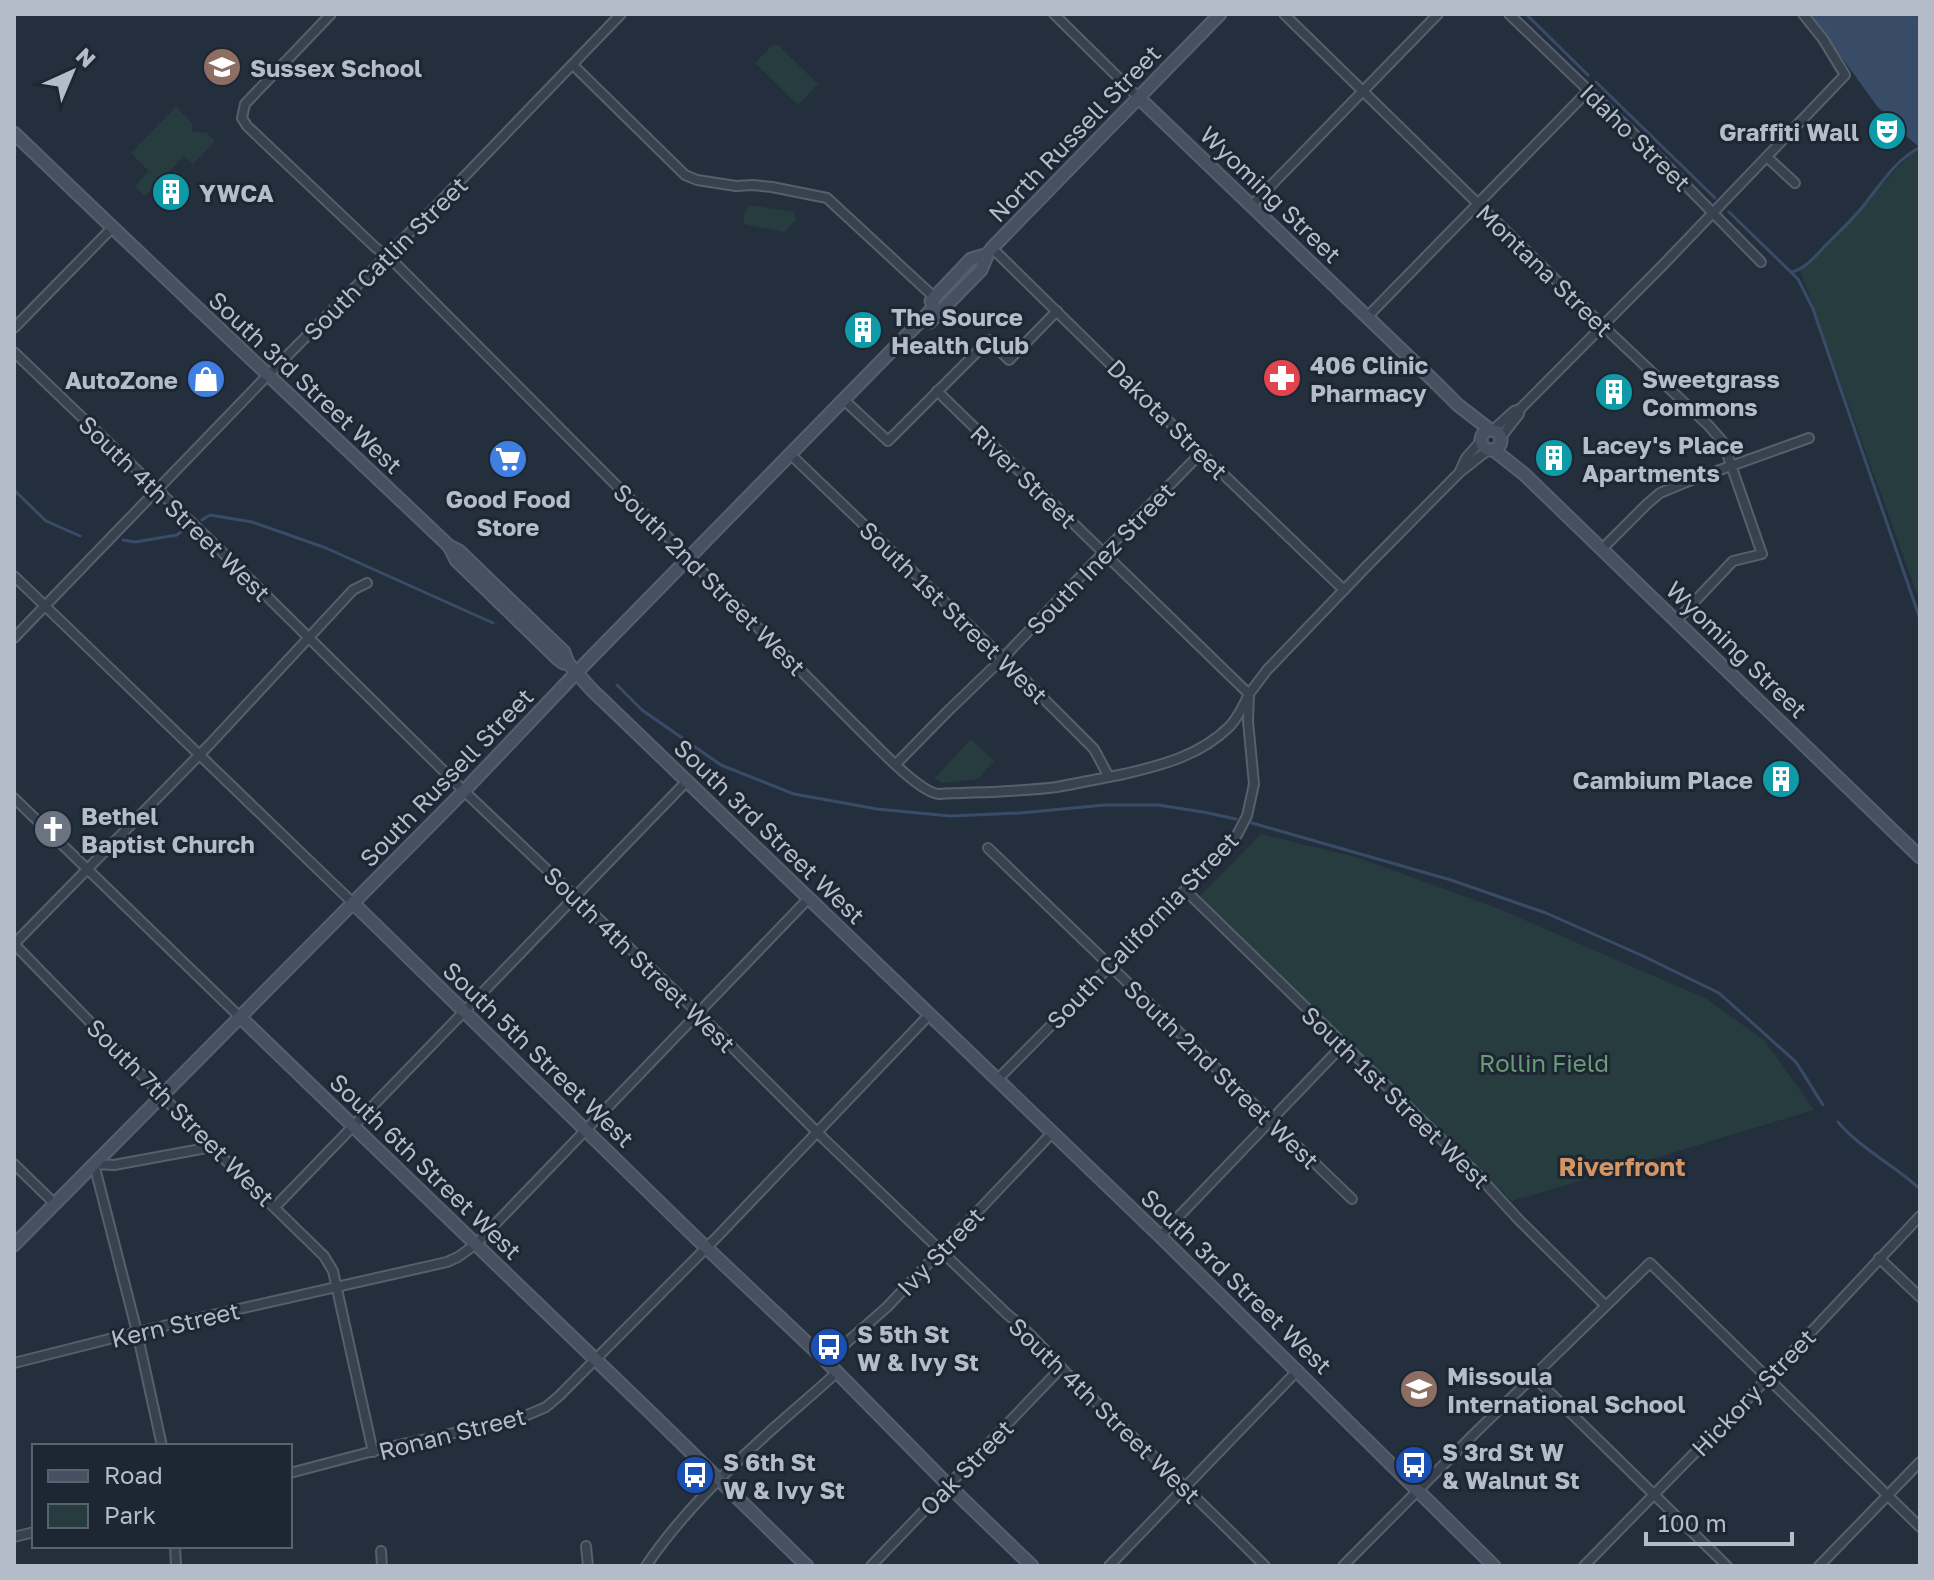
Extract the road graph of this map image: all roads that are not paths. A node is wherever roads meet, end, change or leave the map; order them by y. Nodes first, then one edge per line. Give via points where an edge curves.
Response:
1 (331, 14) edge
2 (621, 14) edge
3 (1054, 14) edge
4 (1220, 14) edge
5 (1284, 14) edge
6 (1438, 14) edge
7 (1509, 14) edge
8 (1803, 14) edge
9 (573, 65) junction
10 (1589, 90) junction
11 (1362, 91) junction
12 (1139, 98) junction
13 (14, 133) edge
14 (1768, 158) junction
15 (1795, 183) dead end
16 (1478, 204) junction
17 (1252, 205) junction
18 (1713, 212) junction
19 (112, 228) junction
20 (989, 251) junction
21 (387, 255) junction
22 (1761, 262) dead end
23 (934, 297) junction
24 (1057, 311) junction
25 (1367, 317) junction
26 (1603, 326) junction
27 (14, 328) edge
28 (905, 337) junction
29 (14, 352) edge
30 (267, 376) junction
31 (937, 391) junction
32 (844, 400) junction
33 (1458, 405) junction
34 (1496, 434) junction
35 (1809, 438) dead end
36 (1485, 445) junction
37 (1201, 453) junction
38 (790, 454) junction
39 (1733, 466) junction
40 (1524, 474) junction
41 (157, 491) junction
42 (1602, 549) junction
43 (1103, 553) junction
44 (690, 557) junction
45 (14, 576) edge
46 (367, 583) dead end
47 (1344, 590) junction
48 (45, 606) junction
49 (1676, 621) junction
50 (14, 638) edge
51 (310, 639) junction
52 (1003, 658) junction
53 (577, 672) junction
54 (1249, 694) junction
55 (200, 754) junction
56 (896, 764) junction
57 (1109, 777) junction
58 (687, 781) junction
59 (464, 791) junction
60 (14, 798) edge
61 (988, 848) dead end
62 (1920, 857) edge
63 (87, 870) junction
64 (1185, 890) junction
65 (575, 897) junction
66 (809, 898) junction
67 (353, 903) junction
68 (14, 944) edge
69 (1110, 966) junction
70 (463, 1011) junction
71 (698, 1013) junction
72 (929, 1015) junction
73 (241, 1018) junction
74 (1343, 1045) junction
75 (997, 1080) junction
76 (163, 1096) junction
77 (1270, 1120) junction
78 (354, 1126) junction
79 (585, 1130) junction
80 (818, 1132) junction
81 (1052, 1133) junction
82 (212, 1147) junction
83 (14, 1164) edge
84 (94, 1164) junction
85 (1352, 1199) dead end
86 (55, 1204) junction
87 (275, 1207) junction
88 (1920, 1216) edge
89 (1160, 1236) junction
90 (476, 1244) junction
91 (14, 1245) edge
92 (706, 1248) junction
93 (941, 1250) junction
94 (1879, 1258) junction
95 (336, 1286) junction
96 (1920, 1297) edge
97 (1605, 1305) junction
98 (137, 1332) junction
99 (820, 1355) junction
100 (596, 1360) junction
101 (14, 1363) edge
102 (1061, 1368) junction
103 (1298, 1370) junction
104 (836, 1373) junction
105 (1533, 1376) junction
106 (1767, 1379) junction
107 (162, 1444) edge
108 (373, 1452) junction
109 (1920, 1462) edge
110 (292, 1472) edge
111 (719, 1480) junction
112 (949, 1486) junction
113 (1187, 1488) junction
114 (1417, 1491) junction
115 (1654, 1495) junction
116 (1887, 1496) junction
117 (1920, 1527) edge
118 (586, 1546) dead end
119 (381, 1551) dead end
120 (382, 1566) edge
121 (588, 1566) edge
122 (646, 1566) edge
123 (807, 1566) edge
124 (871, 1566) edge
125 (1032, 1566) edge
126 (1109, 1566) edge
127 (1265, 1566) edge
128 (1343, 1566) edge
129 (1494, 1566) edge
130 (1584, 1566) edge
131 (1727, 1566) edge
132 (1819, 1566) edge

1 - 21 street, South 2nd Street West via 245,104 242,118
2 - 9 street, South Catlin Street
3 - 12 street, Wyoming Street
4 - 12 main road, North Russell Street
5 - 11 street, Montana Street
6 - 11 street
7 - 10 street, Idaho Street
8 - 14 street via 1845,75
9 - 21 street, South Catlin Street
9 - 23 street via 685,175 827,198
10 - 16 street
10 - 18 street, Idaho Street
11 - 16 street, Montana Street
11 - 17 street
12 - 17 main road, Wyoming Street
12 - 20 main road, North Russell Street
13 - 19 main road, South 3rd Street West
14 - 15 street
14 - 18 street
16 - 25 street
16 - 26 street, Montana Street
17 - 25 main road, Wyoming Street
18 - 22 street, Idaho Street
18 - 26 street
19 - 27 street
19 - 30 main road, South 3rd Street West
20 - 23 main road, South Russell Street via 971,259
20 - 24 street, Dakota Street
20 - 28 main road, South Russell Street via 981,270 928,324
21 - 30 street, South Catlin Street
21 - 44 street, South 2nd Street West
23 - 28 main road, South Russell Street
24 - 31 street via 1009,360 989,340
24 - 37 street, Dakota Street
25 - 33 main road, Wyoming Street
26 - 34 street
26 - 39 street, Montana Street via 1709,426
28 - 32 main road, South Russell Street
29 - 41 street, South 4th Street West
30 - 41 street, South Catlin Street
30 - 53 main road, South 3rd Street West via 459,551 564,652
31 - 32 street via 888,441
31 - 43 street, River Street
32 - 38 main road, South Russell Street
33 - 34 main road, Wyoming Street
33 - 36 main road, Wyoming Street
34 - 36 main road via 1483,433
34 - 36 main road via 1500,445
34 - 40 main road, Wyoming Street
35 - 39 street
36 - 40 main road, Wyoming Street
36 - 47 street via 1466,458 1460,472
37 - 43 street, South Inez Street
37 - 47 street, Dakota Street
38 - 44 main road, South Russell Street
38 - 52 street, South 1st Street West
39 - 42 street via 1660,493
39 - 49 street, Montana Street via 1762,554 1733,561
40 - 42 main road, Wyoming Street
41 - 48 street, South Catlin Street
41 - 51 street, South 4th Street West
42 - 49 main road, Wyoming Street
43 - 52 street, South Inez Street
43 - 54 street, River Street
44 - 53 main road, South Russell Street
44 - 56 street, South 2nd Street West
45 - 48 street, South 5th Street West
46 - 51 street via 353,590
47 - 54 street
48 - 50 street, South Catlin Street
48 - 55 street, South 5th Street West
49 - 62 main road, Wyoming Street
51 - 55 street
51 - 59 street, South 4th Street West
52 - 56 street, South Inez Street
52 - 57 street, South 1st Street West via 1094,749
53 - 58 main road, South 3rd Street West
53 - 59 main road, South Russell Street
54 - 57 street, South 2nd Street West via 1228,728 1199,749 1164,765
54 - 64 street, South California Street via 1254,784 1247,816 1237,835
55 - 63 street
55 - 67 street, South 5th Street West
56 - 57 street, South 2nd Street West via 932,794 1055,787
58 - 65 street
58 - 66 main road, South 3rd Street West
59 - 65 street, South 4th Street West
59 - 67 main road, South Russell Street
60 - 63 street, South 6th Street West
61 - 69 street, South 2nd Street West
63 - 68 street
63 - 73 street, South 6th Street West
64 - 69 street, South California Street
64 - 74 street, South 1st Street West
65 - 70 street
65 - 71 street, South 4th Street West
66 - 71 street
66 - 72 main road, South 3rd Street West
67 - 70 main road, South 5th Street West
67 - 73 main road, South Russell Street
68 - 76 street, South 7th Street West
69 - 75 street, South California Street
69 - 77 street, South 2nd Street West
70 - 78 street
70 - 79 main road, South 5th Street West
71 - 79 street
71 - 80 street, South 4th Street West
72 - 75 main road, South 3rd Street West
72 - 80 street
73 - 76 main road, South Russell Street
73 - 78 main road, South 6th Street West
74 - 77 street
74 - 97 street, South 1st Street West
75 - 81 main road, South 3rd Street West
76 - 82 street, South 7th Street West
76 - 84 main road, South Russell Street
77 - 85 street, South 2nd Street West
77 - 89 street
78 - 87 street
78 - 90 main road, South 6th Street West
79 - 90 street
79 - 92 main road, South 5th Street West
80 - 92 street
80 - 93 street, South 4th Street West
81 - 89 main road, South 3rd Street West
81 - 93 street, Ivy Street
82 - 84 street
82 - 87 street, South 7th Street West
83 - 86 street
84 - 86 main road, South Russell Street
84 - 98 street
86 - 91 main road, South Russell Street
87 - 95 street, South 7th Street West via 324,1256
88 - 94 street, Hickory Street
89 - 103 main road, South 3rd Street West
90 - 95 street via 447,1262
90 - 100 main road, South 6th Street West
92 - 99 main road, South 5th Street West
92 - 100 street
93 - 99 street, Ivy Street via 837,1351
93 - 102 street, South 4th Street West
94 - 96 street
94 - 106 street, Hickory Street
95 - 98 street, Kern Street
95 - 108 street, South 7th Street West
97 - 105 street
97 - 106 street via 1650,1263
98 - 101 street, Kern Street
98 - 107 street
99 - 104 main road, South 5th Street West
100 - 108 street, Ronan Street via 535,1413
100 - 111 main road, South 6th Street West
102 - 112 street, Oak Street
102 - 113 street, South 4th Street West
103 - 113 street
103 - 114 main road, South 3rd Street West
104 - 111 street
104 - 112 main road, South 5th Street West
105 - 114 street
105 - 115 street
106 - 115 street, Hickory Street
106 - 116 street
108 - 110 street, Ronan Street
109 - 116 street
111 - 122 street
111 - 123 main road, South 6th Street West
112 - 124 street, Oak Street
112 - 125 main road, South 5th Street West
113 - 126 street
113 - 127 street, South 4th Street West
114 - 128 street
114 - 129 main road, South 3rd Street West
115 - 130 street, Hickory Street
115 - 131 street
116 - 117 street
116 - 132 street
118 - 121 street
119 - 120 street

